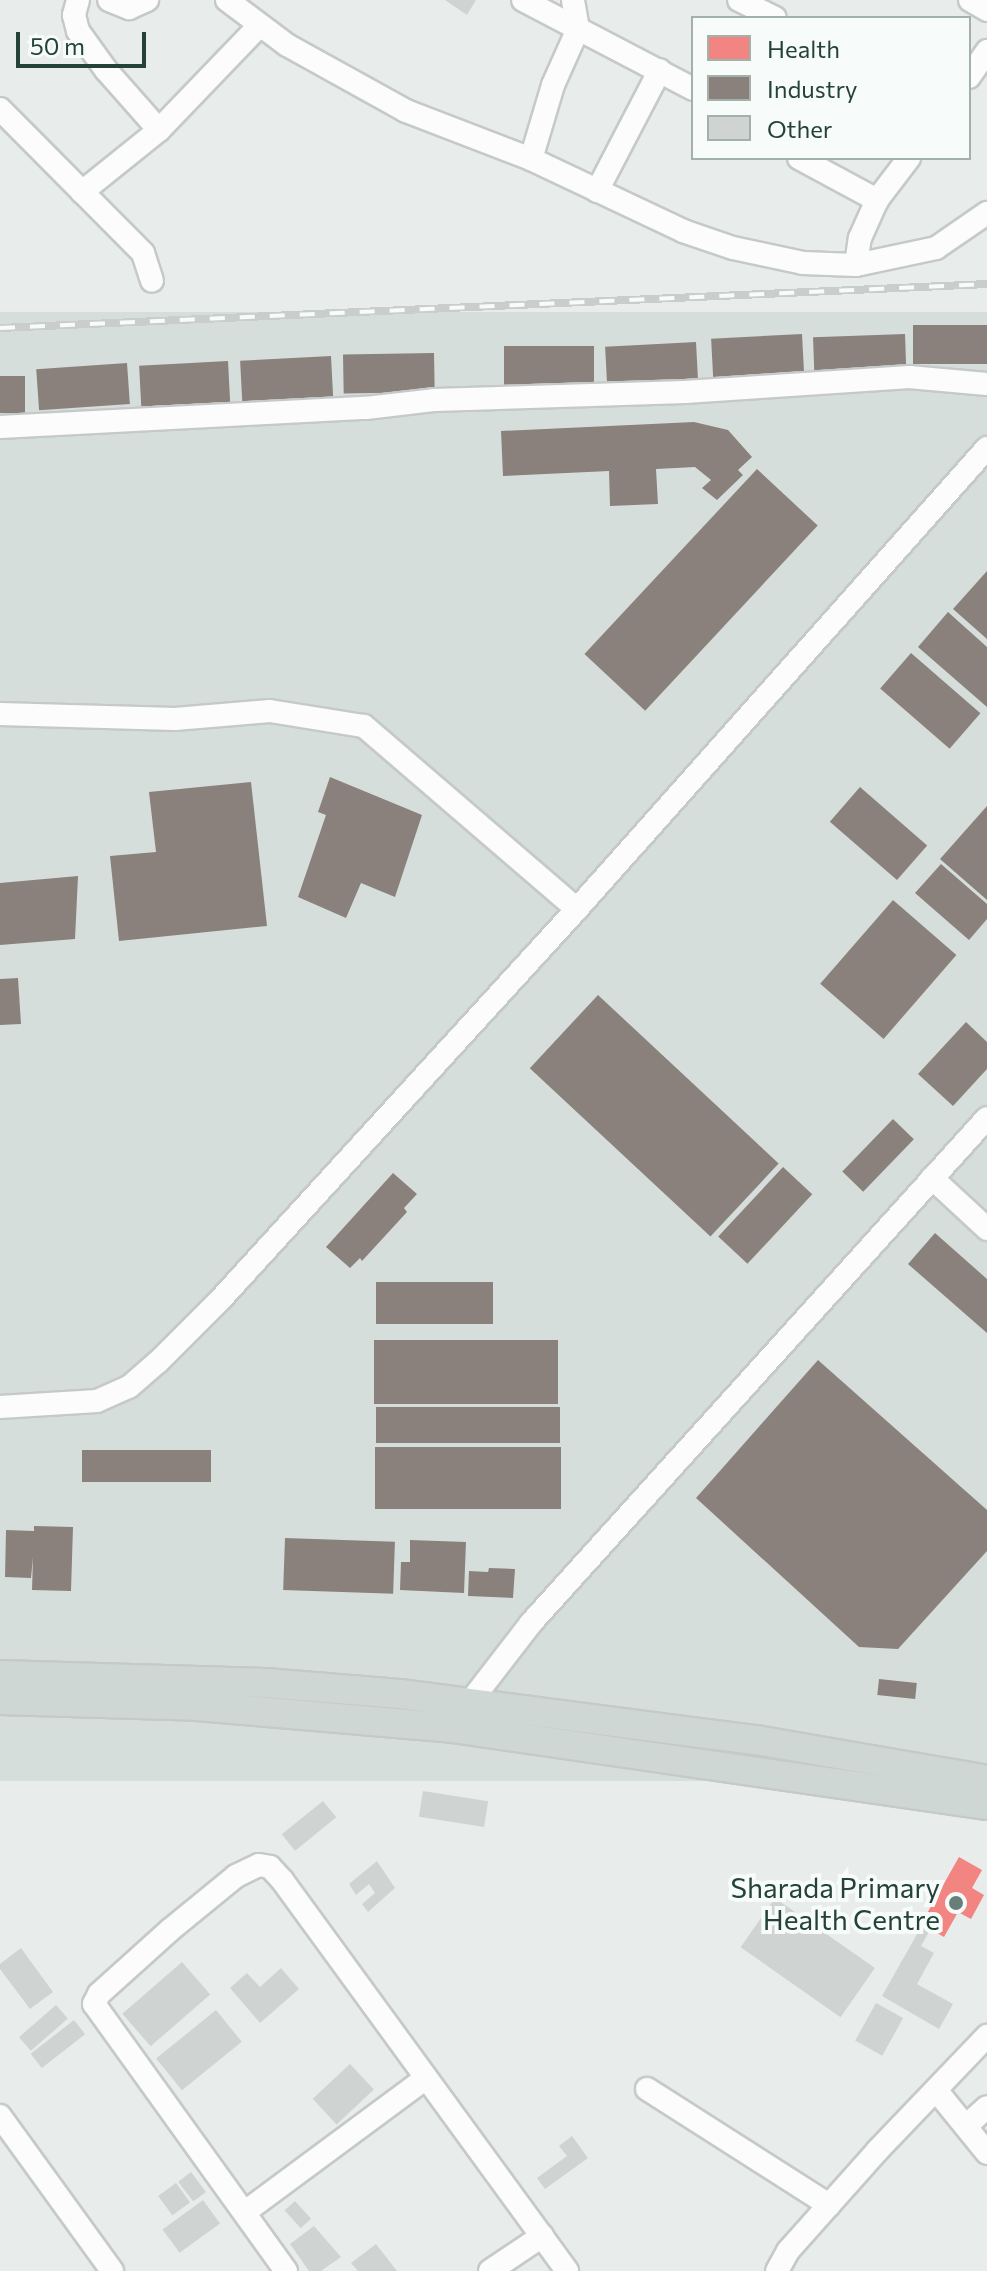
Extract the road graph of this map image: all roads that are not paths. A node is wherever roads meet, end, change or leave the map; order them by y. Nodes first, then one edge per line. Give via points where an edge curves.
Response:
1 (78, 0) edge
2 (109, 0) edge
3 (147, 0) edge
4 (523, 0) edge
5 (573, 0) edge
6 (739, 0) edge
7 (970, 0) edge
8 (238, 3) edge
9 (771, 10) edge
10 (987, 10) edge
11 (259, 26) junction
12 (578, 29) junction
13 (987, 51) edge
14 (660, 70) junction
15 (971, 74) edge
16 (691, 88) edge
17 (0, 109) edge
18 (159, 130) junction
19 (531, 159) junction
20 (803, 160) edge
21 (907, 160) edge
22 (597, 191) junction
23 (82, 192) junction
24 (877, 200) junction
25 (987, 213) edge
26 (856, 265) junction
27 (152, 281) dead end
28 (987, 384) edge
29 (0, 427) edge
30 (987, 448) edge
31 (0, 714) edge
32 (577, 909) junction
33 (987, 1118) edge
34 (932, 1178) junction
35 (987, 1229) edge
36 (0, 1407) edge
37 (0, 1675) edge
38 (0, 1700) edge
39 (470, 1702) junction
40 (987, 1780) edge
41 (987, 1805) edge
42 (987, 2036) edge
43 (426, 2078) junction
44 (647, 2089) dead end
45 (936, 2090) junction
46 (987, 2107) edge
47 (0, 2116) edge
48 (966, 2126) junction
49 (987, 2153) edge
50 (829, 2205) junction
51 (245, 2212) junction
52 (542, 2236) junction
53 (112, 2271) edge
54 (286, 2271) edge
55 (490, 2271) edge
56 (567, 2271) edge
57 (777, 2271) edge

1 - 18 street via 78,31
2 - 3 street via 129,8
4 - 12 street
5 - 12 street
6 - 9 street
7 - 10 street
8 - 11 street
11 - 18 street
11 - 19 street via 410,113
12 - 14 street
12 - 19 street via 543,112
13 - 15 street
14 - 16 street
14 - 22 street
17 - 23 street
18 - 23 street
19 - 22 street
20 - 24 street
21 - 24 street
22 - 26 street via 733,248 803,263
23 - 27 street via 143,253
24 - 26 street via 860,238
25 - 26 street via 936,248
28 - 29 street via 909,377
30 - 32 street
31 - 32 street via 175,719 270,711 364,726
32 - 36 street via 220,1300 149,1370 129,1387 83,1405
33 - 34 street
34 - 35 street
34 - 39 street via 531,1623
37 - 39 main road via 266,1683
38 - 41 main road via 197,1706 437,1727
39 - 40 main road via 756,1740
42 - 45 street
43 - 51 street
43 - 51 street via 276,1872 259,1865 236,1876 170,1930 94,2004
43 - 52 street
44 - 50 street
45 - 48 street
45 - 50 street
46 - 48 street
47 - 53 street
48 - 49 street
50 - 57 street
51 - 54 street
52 - 55 street
52 - 56 street

